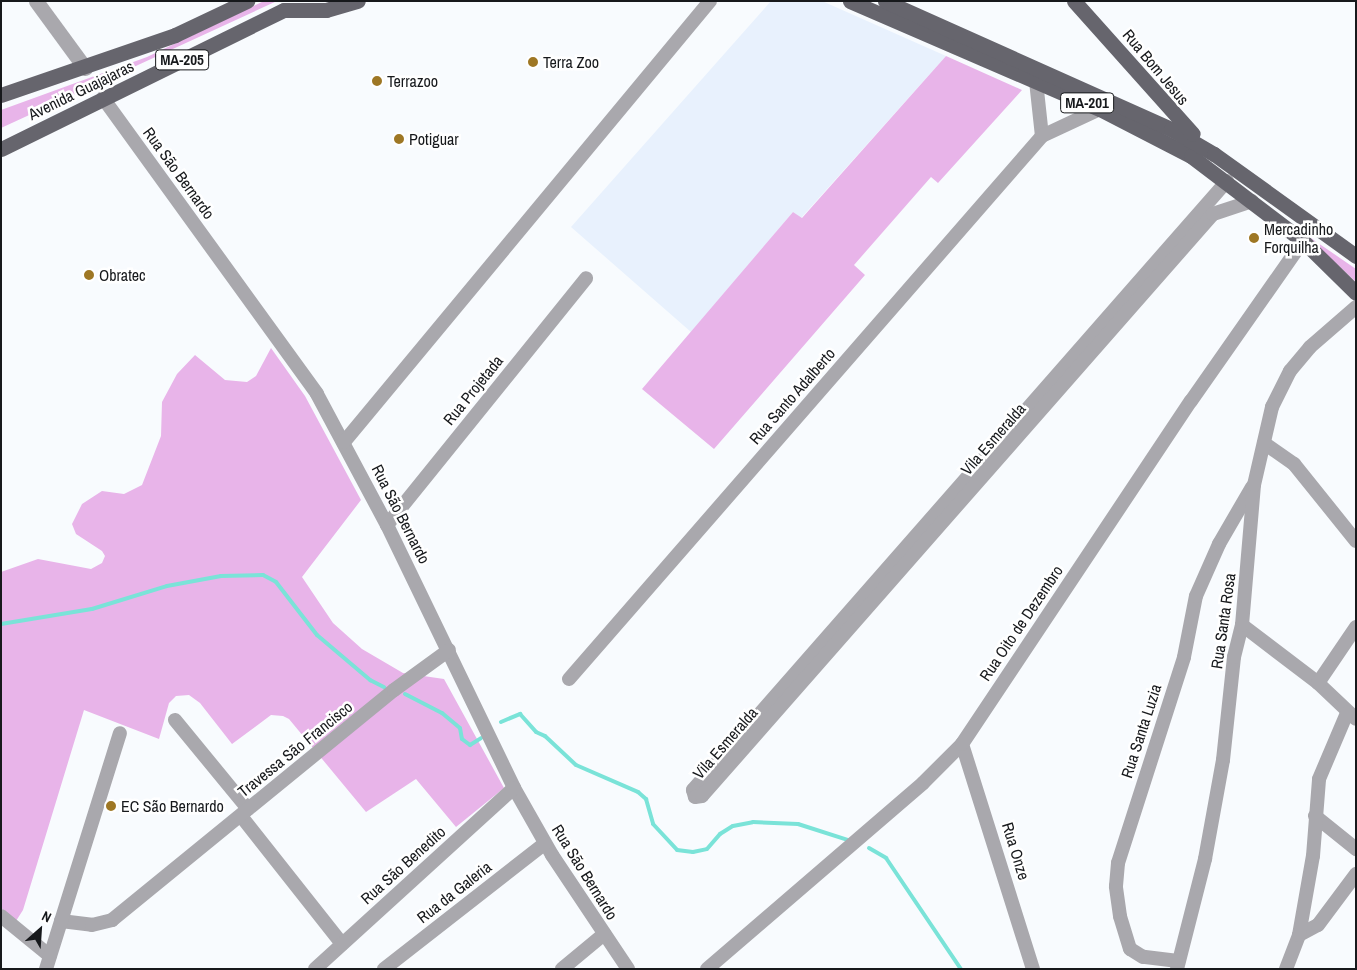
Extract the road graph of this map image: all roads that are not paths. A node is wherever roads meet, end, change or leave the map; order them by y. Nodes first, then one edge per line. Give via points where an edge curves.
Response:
1 (36, 1) edge
2 (247, 1) edge
3 (358, 1) edge
4 (710, 1) edge
5 (850, 1) edge
6 (885, 1) edge
7 (1074, 1) edge
8 (85, 68) junction
9 (1036, 81) junction
10 (1, 95) edge
11 (103, 98) junction
12 (1, 100) edge
13 (1100, 109) junction
14 (79, 110) junction
15 (1042, 136) junction
16 (1, 139) edge
17 (1, 149) edge
18 (1214, 154) junction
19 (1227, 181) junction
20 (1252, 201) junction
21 (1303, 241) junction
22 (1356, 256) edge
23 (586, 278) dead end
24 (1137, 292) junction
25 (1355, 292) edge
26 (1356, 307) edge
27 (344, 442) junction
28 (1264, 443) junction
29 (1254, 484) junction
30 (966, 489) junction
31 (387, 524) junction
32 (1356, 541) edge
33 (1242, 626) junction
34 (1356, 627) edge
35 (449, 650) junction
36 (569, 680) dead end
37 (1318, 683) junction
38 (1351, 716) edge
39 (175, 720) dead end
40 (120, 733) dead end
41 (962, 744) junction
42 (514, 788) junction
43 (245, 812) junction
44 (1315, 816) junction
45 (545, 844) junction
46 (1356, 849) edge
47 (1356, 874) edge
48 (1, 916) edge
49 (61, 921) junction
50 (604, 934) junction
51 (1300, 935) junction
52 (342, 944) junction
53 (48, 962) edge
54 (1178, 965) edge
55 (315, 969) edge
56 (384, 969) edge
57 (562, 969) edge
58 (628, 969) edge
59 (707, 969) edge
60 (1034, 969) edge
61 (1286, 969) edge

1 - 8 street
2 - 8 main road, Avenida Guajajaras / MA-205 via 175,35
3 - 11 main road, Avenida Guajajaras / MA-205 via 326,10 284,10
4 - 27 street
5 - 9 main road, MA-201
6 - 18 main road, MA-201 via 1113,100
7 - 18 main road, Rua Bom Jesus via 1174,116
8 - 10 main road, Avenida Guajajaras / MA-205
8 - 12 main road
9 - 13 main road, MA-201
9 - 15 street
11 - 14 main road, Avenida Guajajaras / MA-205
11 - 27 street, Rua São Bernardo via 298,366
13 - 15 street, Rua Santo Adalberto
13 - 19 main road, MA-201 via 1191,156
14 - 16 main road
14 - 17 main road, Avenida Guajajaras / MA-205
15 - 36 street, Rua Santo Adalberto
18 - 22 main road, MA-201
19 - 20 main road, MA-201
19 - 24 street, Vila Esmeralda
20 - 21 main road, MA-201
20 - 24 street, Vila Esmeralda via 1213,214
21 - 25 main road, MA-201
21 - 41 street, Rua Oito de Dezembro via 1191,401
23 - 31 street, Rua Projetada
24 - 30 street, Vila Esmeralda
26 - 28 street, Rua Santa Rosa via 1310,347 1290,371 1272,407
27 - 31 street, Rua São Bernardo
28 - 29 street, Rua Santa Rosa
28 - 32 street via 1294,464
29 - 33 street, Rua Santa Rosa
29 - 54 street, Rua Santa Luzia via 1219,544 1196,596 1184,657 1118,863 1116,886 1120,916 1130,949 1143,957
30 - 30 street, Vila Esmeralda via 693,790 693,795 702,796
31 - 35 street, Rua São Bernardo
33 - 37 street
33 - 54 street, Rua Santa Rosa via 1234,657 1223,760 1206,859
34 - 37 street
35 - 42 street, Rua São Bernardo
35 - 43 street, Travessa São Francisco via 394,690
37 - 38 street
38 - 44 street via 1320,779
39 - 43 street
40 - 49 street
41 - 59 street, Rua Oito de Dezembro via 923,783
41 - 60 street, Rua Onze
42 - 45 street, Rua São Bernardo
42 - 52 street, Rua São Benedito
43 - 49 street, Travessa São Francisco via 112,920 92,925
43 - 52 street
44 - 46 street
44 - 51 street via 1313,856
45 - 50 street, Rua São Bernardo
45 - 56 street, Rua da Galeria
47 - 51 street via 1318,925
48 - 53 street
49 - 53 street
50 - 57 street
50 - 58 street, Rua São Bernardo
51 - 61 street
52 - 55 street, Rua São Benedito

